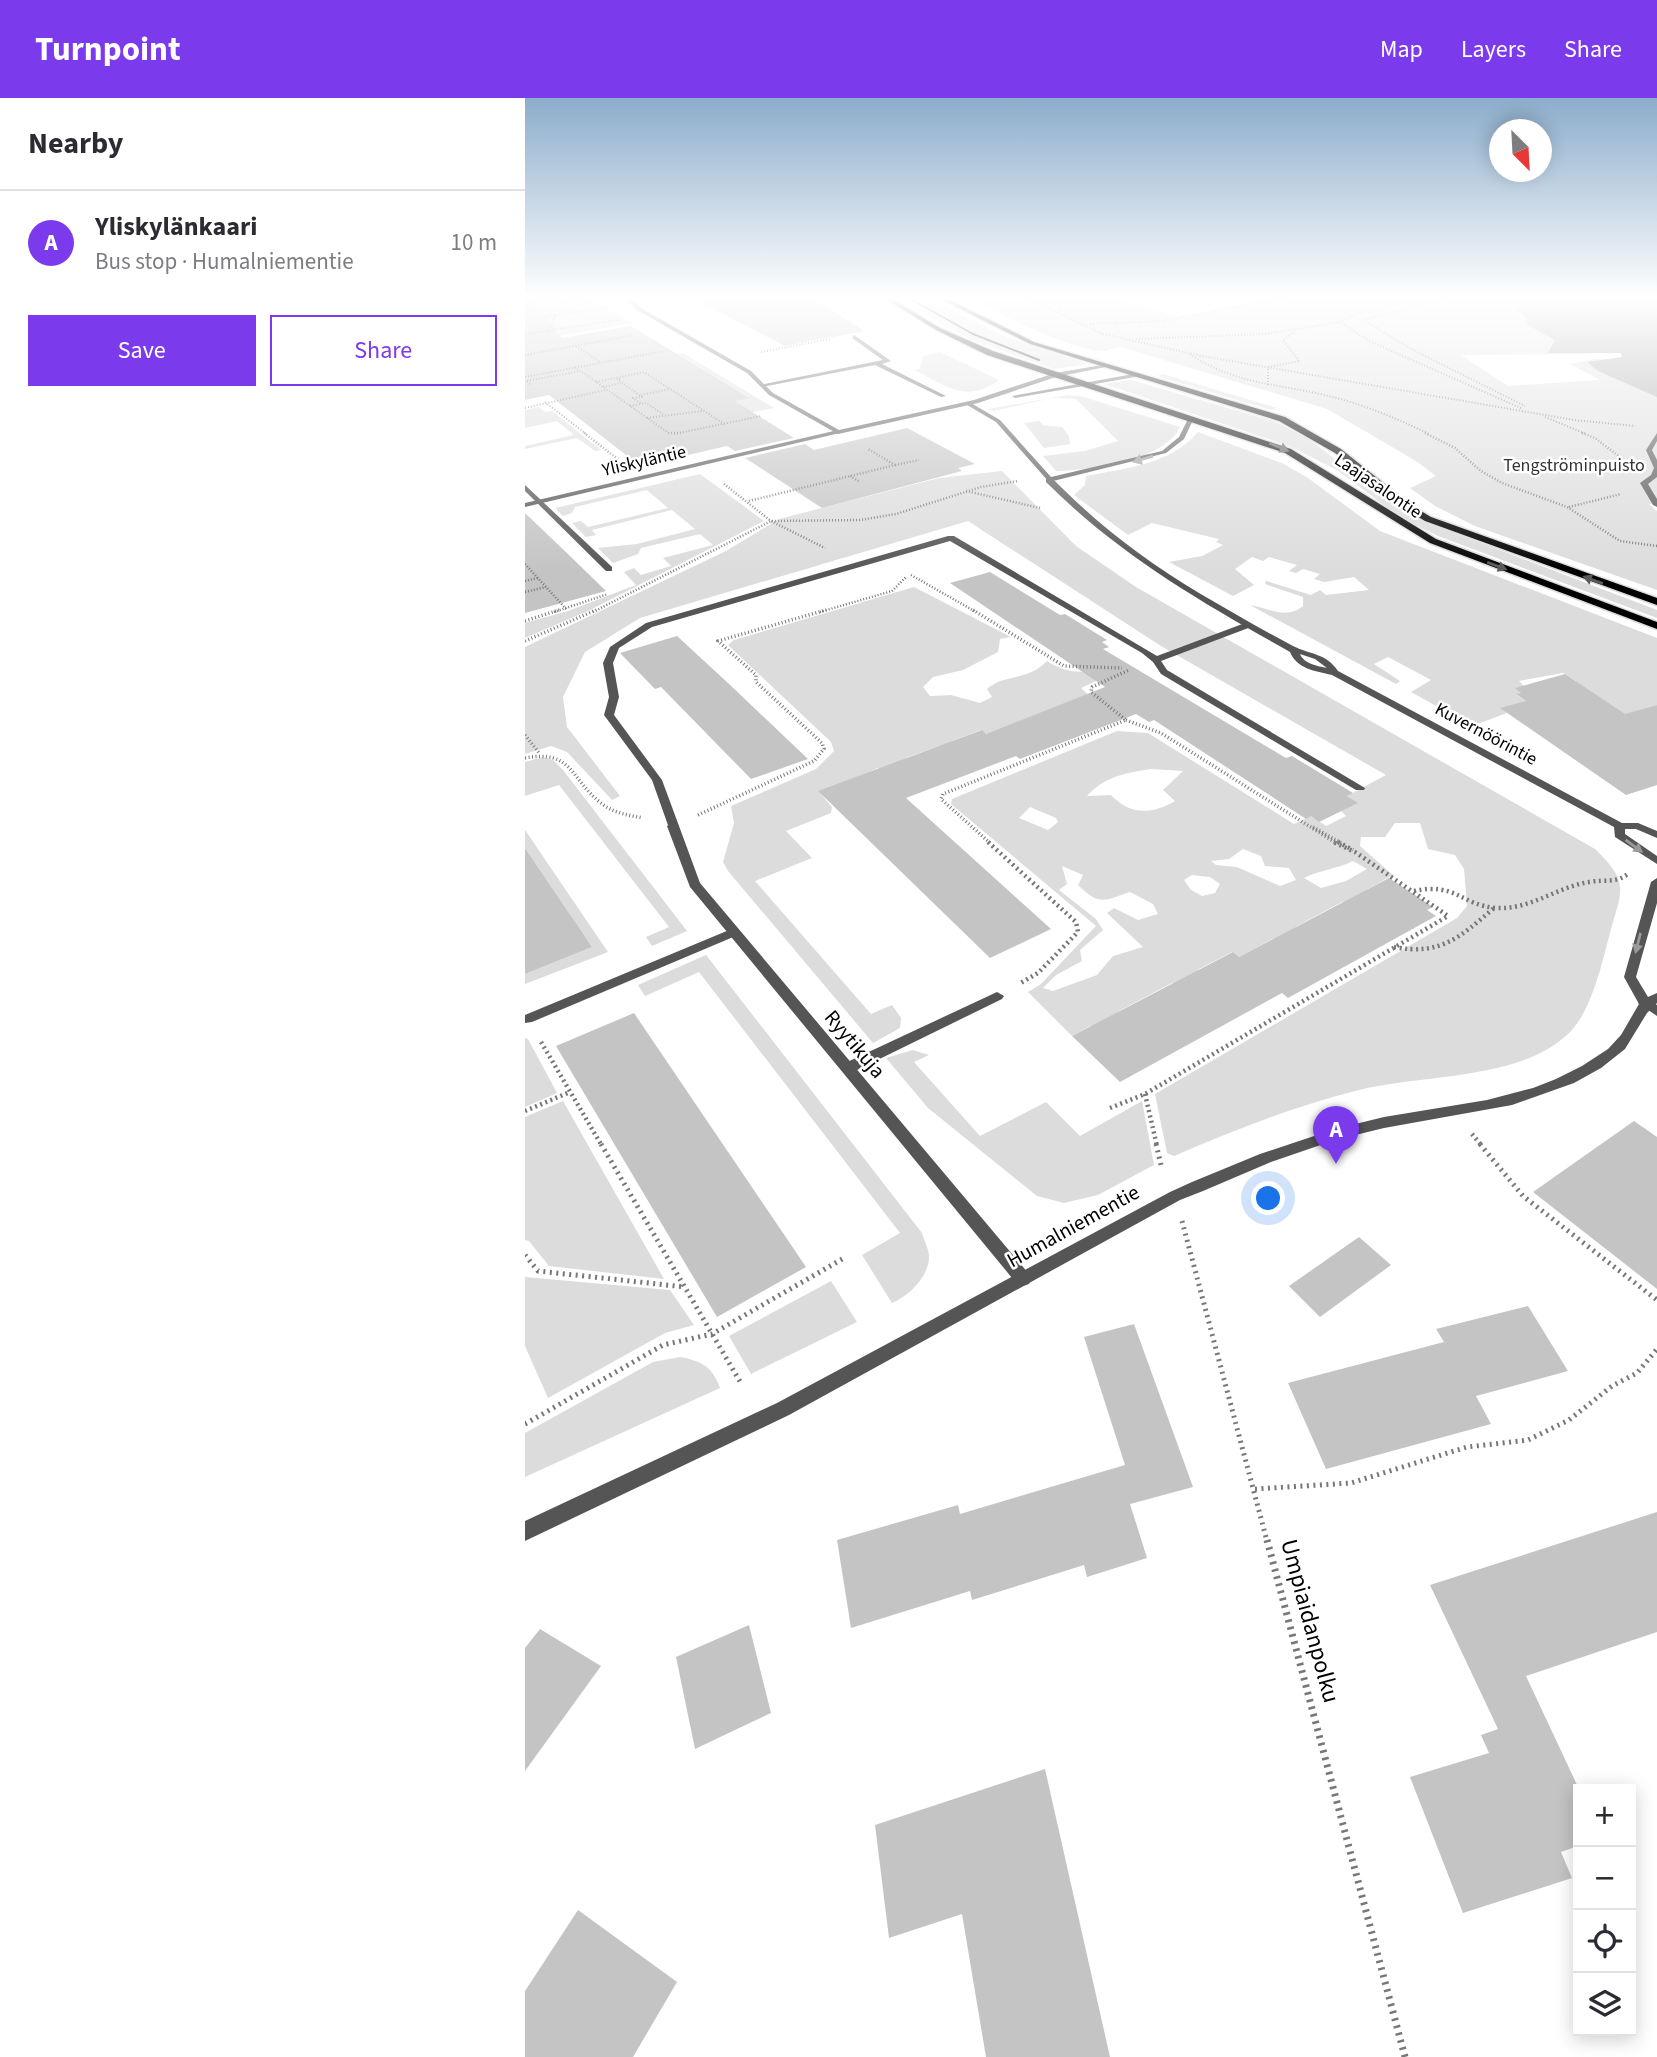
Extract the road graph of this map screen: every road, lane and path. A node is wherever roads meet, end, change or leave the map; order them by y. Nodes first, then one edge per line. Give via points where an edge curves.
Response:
1 (632, 389) edge
2 (668, 389) edge
3 (670, 389) edge
4 (766, 389) edge
5 (930, 389) edge
6 (1011, 389) edge
7 (1053, 389) edge
8 (1103, 389) edge
9 (1186, 389) edge
10 (1292, 389) edge
11 (1400, 389) edge
12 (1479, 389) edge
13 (1491, 389) edge
14 (607, 390) joint
15 (640, 395) junction
16 (943, 396) dead end
17 (545, 402) junction
18 (972, 403) junction
19 (641, 404) junction
20 (629, 406) junction
21 (1525, 406) dead end
22 (525, 408) edge
23 (795, 409) junction
24 (703, 411) junction
25 (1532, 412) junction
26 (664, 415) junction
27 (647, 418) junction
28 (1191, 418) junction
29 (724, 424) junction
30 (1637, 426) dead end
31 (838, 432) junction
32 (1657, 435) edge
33 (866, 448) dead end
34 (919, 460) dead end
35 (895, 465) junction
36 (1657, 468) edge
37 (850, 476) junction
38 (641, 478) junction
39 (717, 479) dead end
40 (1049, 480) junction
41 (1018, 481) dead end
42 (860, 482) dead end
43 (1644, 483) junction
44 (525, 487) edge
45 (965, 491) junction
46 (541, 501) junction
47 (749, 501) junction
48 (525, 505) edge
49 (1657, 505) edge
50 (1567, 507) junction
51 (1043, 508) dead end
52 (771, 521) junction
53 (1657, 546) edge
54 (885, 558) junction
55 (525, 564) edge
56 (855, 565) junction
57 (608, 569) joint
58 (908, 574) junction
59 (538, 578) junction
60 (525, 581) edge
61 (546, 587) junction
62 (525, 592) edge
63 (1657, 602) edge
64 (567, 610) junction
65 (525, 621) edge
66 (1248, 625) junction
67 (1657, 626) edge
68 (525, 640) edge
69 (1156, 660) junction
70 (1126, 720) junction
71 (525, 735) edge
72 (540, 754) junction
73 (525, 758) edge
74 (1360, 788) dead end
75 (721, 804) dead end
76 (673, 826) junction
77 (1620, 826) junction
78 (1657, 835) edge
79 (1657, 861) edge
80 (1629, 873) dead end
81 (1657, 881) edge
82 (1413, 892) junction
83 (1495, 908) junction
84 (734, 932) junction
85 (1393, 947) junction
86 (997, 996) joint
87 (1653, 1004) edge
88 (527, 1019) joint
89 (848, 1068) junction
90 (571, 1092) junction
91 (1145, 1094) junction
92 (1110, 1108) dead end
93 (525, 1111) edge
94 (1471, 1133) dead end
95 (1162, 1169) dead end
96 (1175, 1196) junction
97 (525, 1255) edge
98 (844, 1258) dead end
99 (528, 1264) edge
100 (1023, 1279) junction
101 (685, 1287) junction
102 (1657, 1300) edge
103 (712, 1334) junction
104 (1657, 1349) edge
105 (742, 1385) dead end
106 (525, 1424) edge
107 (1255, 1489) junction
108 (525, 1531) edge
109 (1405, 2057) edge

1 - 15 path
2 - 15 path
3 - 24 path
4 - 23 street
5 - 16 street
6 - 18 street, Yliskyläntie
7 - 18 street, Yliskyläntie
8 - 28 main road, Laajasalontie
63 -> 9 main road, Laajasalontie via 1429,519 1338,451 1282,419
10 - 50 path via 1395,417 1455,448 1502,483
11 - 25 path
12 - 25 path
13 - 21 path
14 - 17 path
14 - 20 path
15 - 19 path via 633,398
17 - 22 path
17 - 38 path
18 - 31 street, Yliskyläntie
18 - 40 street, Kuvernöörintie via 997,421
19 - 20 path
19 - 26 path
20 - 27 path
23 - 29 path
23 - 31 street
24 - 26 path
24 - 29 path
25 - 30 path
25 - 43 path via 1595,438 1635,469
26 - 27 path
27 - 29 path via 671,435
28 -> 40 street via 1177,445 1164,452
28 -> 67 main road, Laajasalontie via 1288,451 1433,541
31 - 38 street, Yliskyläntie
32 - 36 street via 1649,450
33 - 35 path
34 - 35 path
35 - 37 path
36 - 43 street
37 - 42 path
37 - 47 path
38 - 46 street, Yliskyläntie
39 - 47 path
40 - 66 street, Kuvernöörintie via 1118,545
41 - 45 path
43 - 49 street
43 - 50 path via 1615,497
44 - 46 street
45 - 51 path
45 - 52 path via 896,514 860,520
46 - 48 street, Yliskyläntie
46 - 57 street
47 - 52 path
50 - 53 path via 1620,541
52 - 56 path
52 - 68 path
54 - 56 street
54 - 58 path
54 - 69 street via 951,538
55 - 59 path
56 - 76 street, Ryytikuja via 649,625 615,647 608,663 614,697 609,715 657,780
57 - 64 path via 627,587
58 - 70 path via 1064,666 1133,668 1092,687 1091,692
58 - 75 path via 893,591 718,641 824,749 814,761
59 - 60 path
59 - 61 path
61 - 62 path
61 - 64 path
64 - 65 path
66 - 69 street
66 - 77 street, Kuvernöörintie via 1294,650 1297,660 1335,673
69 - 74 street via 1164,672
70 - 82 path via 1161,733 1305,824 1321,829
70 - 86 path via 943,794 941,799 1076,922 1078,932 1038,973
71 - 72 path
72 - 73 path
72 - 76 path via 563,761 610,809
76 - 84 street, Ryytikuja via 694,884
77 - 78 street, Kuvernöörintie
77 -> 79 street, Kuvernöörintie via 1619,835
80 - 83 path via 1619,881 1589,881 1545,899
81 -> 87 street, Humalniementie via 1630,977
82 - 83 path via 1446,887
82 - 85 path via 1448,916
83 - 85 path via 1473,929 1429,950
84 - 88 street
84 - 89 street, Ryytikuja
85 - 91 path
86 - 89 street
87 - 96 street, Humalniementie via 1625,1039 1595,1065 1560,1083 1513,1100 1343,1132 1241,1167
88 - 90 path
89 - 100 street, Ryytikuja
90 - 93 path
90 - 101 path
91 - 92 path
91 - 95 path
94 - 102 path via 1524,1196
96 - 100 street, Humalniementie
96 - 107 path, Umpiaidanpolku
97 - 99 path
98 - 103 path
99 - 101 path via 538,1271
100 - 108 street, Humalniementie via 783,1409
101 - 103 path
103 - 105 path
103 - 106 path via 663,1345
104 - 107 path via 1637,1373 1612,1386 1569,1420 1528,1440 1467,1447 1351,1483
107 - 109 path, Umpiaidanpolku

